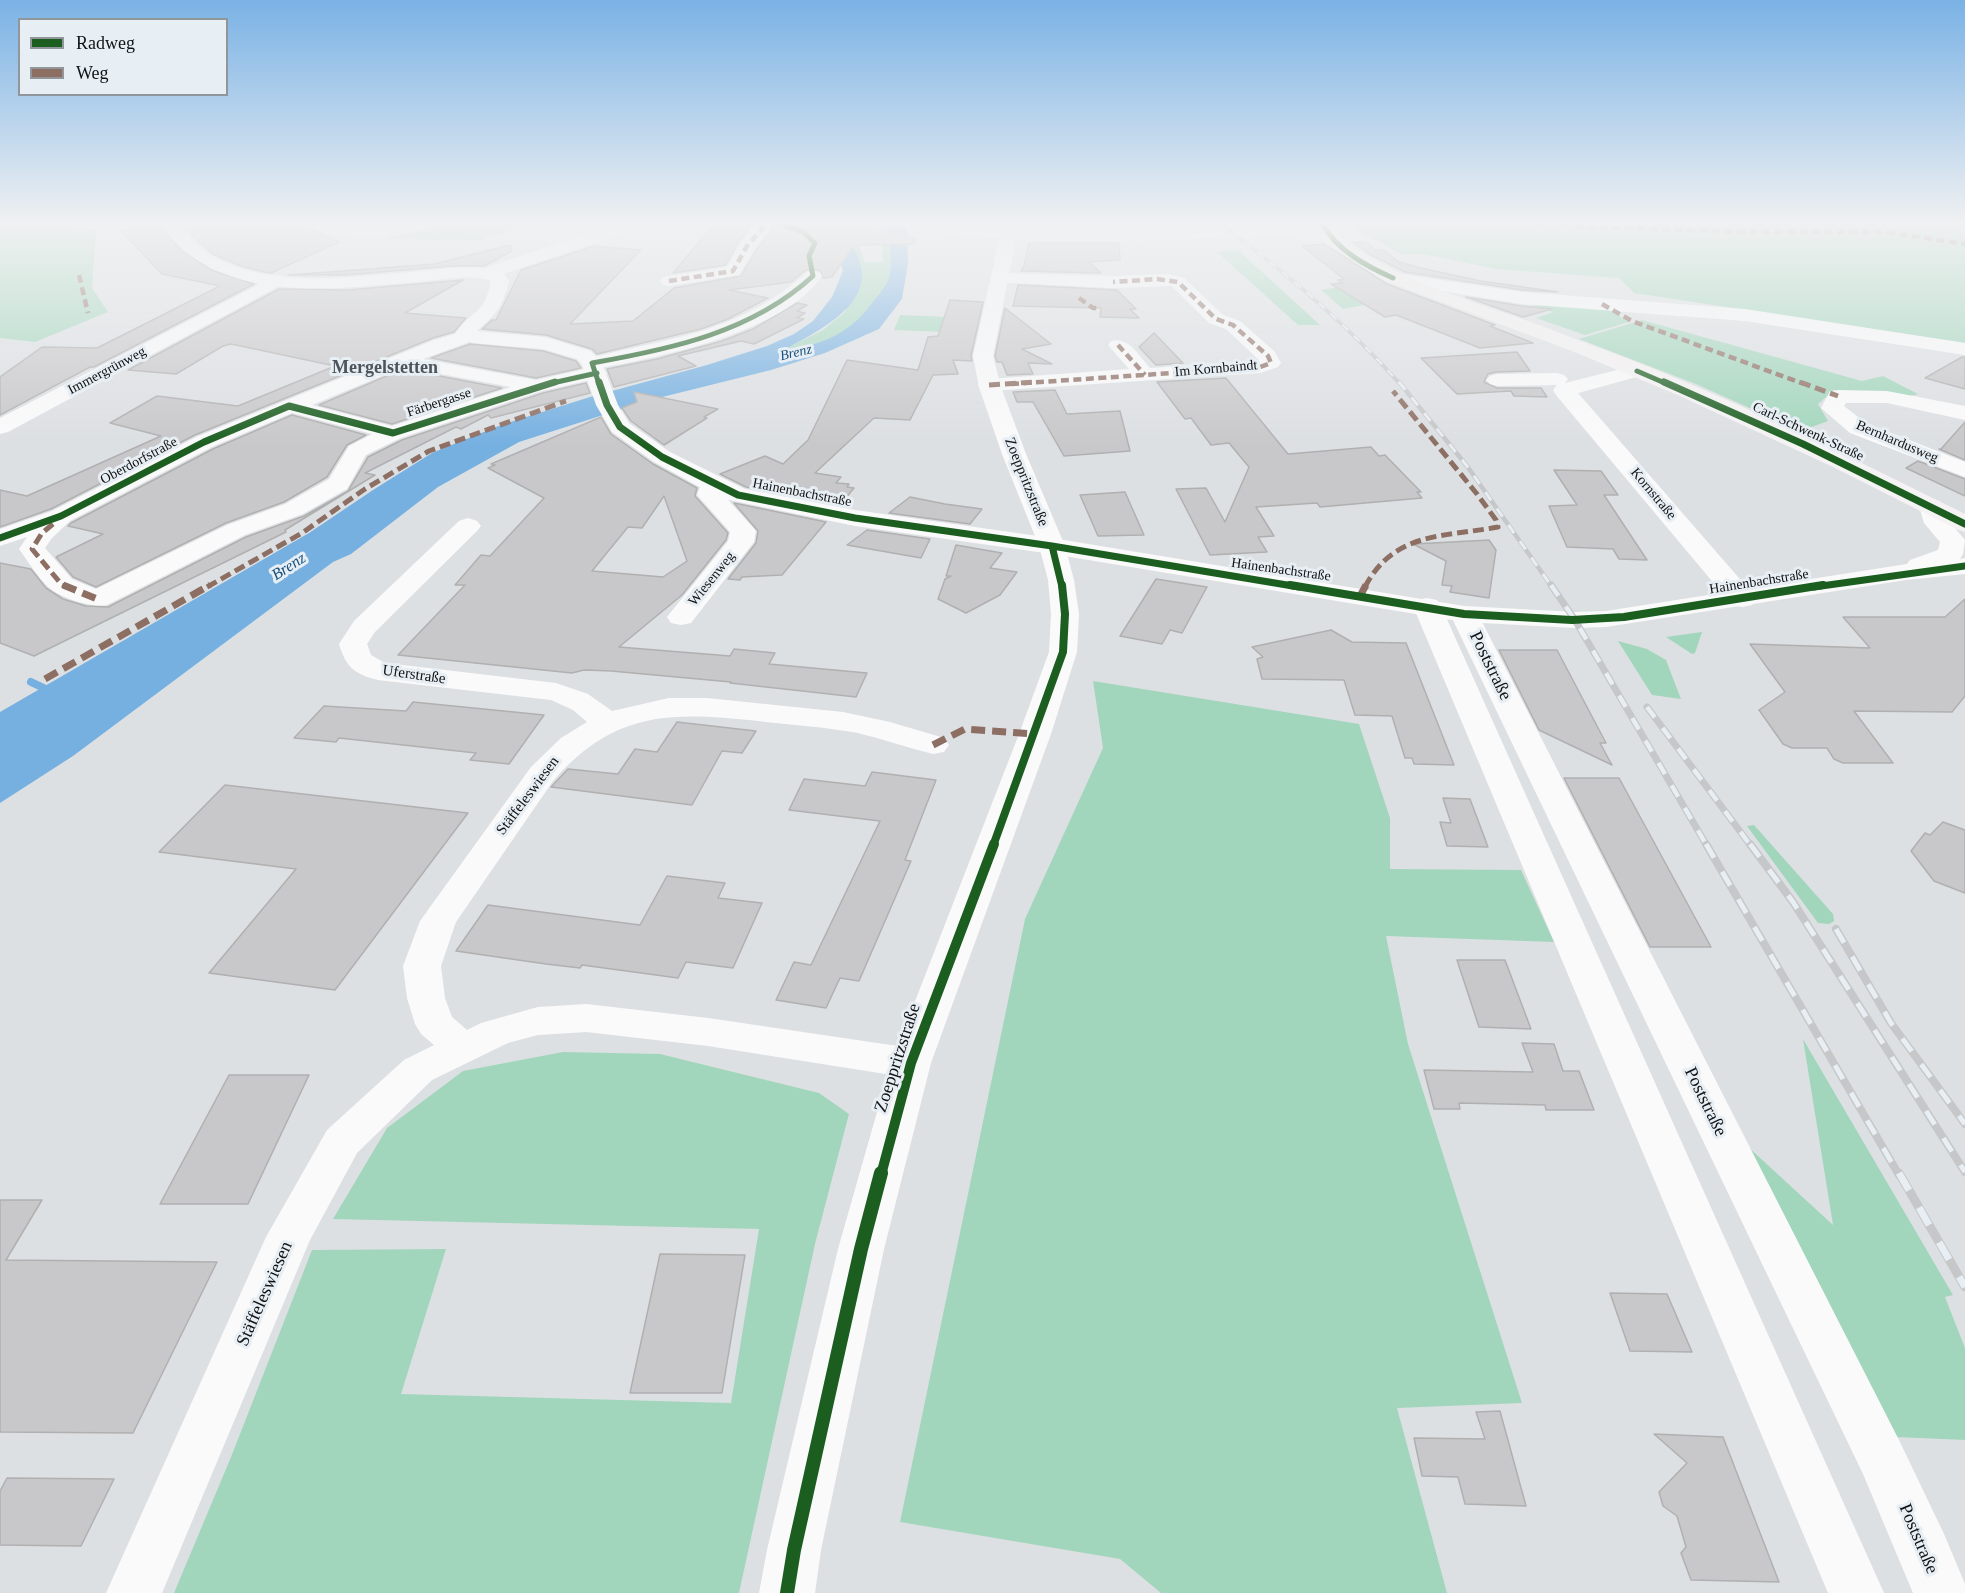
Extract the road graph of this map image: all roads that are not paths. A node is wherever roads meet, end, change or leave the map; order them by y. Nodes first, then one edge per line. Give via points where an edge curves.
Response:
1 (244, 297) edge
2 (495, 297) edge
3 (788, 297) edge
4 (996, 297) edge
5 (1194, 297) edge
6 (1449, 297) edge
7 (1516, 297) edge
8 (468, 336) junction
9 (1118, 345) dead end
10 (1965, 348) edge
11 (403, 361) junction
12 (1637, 371) junction
13 (597, 374) junction
14 (1145, 375) junction
15 (1497, 380) dead end
16 (989, 385) junction
17 (1560, 385) junction
18 (537, 386) junction
19 (289, 406) junction
20 (1965, 412) edge
21 (0, 427) edge
22 (393, 433) junction
23 (1965, 470) edge
24 (712, 484) junction
25 (1931, 506) junction
26 (62, 516) junction
27 (1965, 524) edge
28 (468, 526) dead end
29 (0, 538) edge
30 (1052, 546) junction
31 (1965, 566) edge
32 (1906, 572) junction
33 (1742, 599) junction
34 (1445, 610) junction
35 (681, 617) dead end
36 (605, 724) junction
37 (933, 745) dead end
38 (463, 1048) junction
39 (911, 1063) junction
40 (135, 1593) edge
41 (788, 1593) edge
42 (1856, 1593) edge
43 (1941, 1593) edge

1 - 21 street, Immergrünweg
2 - 8 street via 485,315 467,330
3 - 13 street, Färbergasse via 732,329
4 - 16 street, Zoeppritzstraße via 983,356
5 - 14 street, Im Kornbaindt via 1216,319 1233,325 1271,363
6 - 12 main road, Carl-Schwenk-Straße
7 - 10 street via 1745,315
8 - 11 street, Oberdorfstraße
8 - 13 street via 556,345 577,351
9 - 14 street
11 - 18 street
11 - 19 street, Oberdorfstraße
12 - 17 street
12 - 25 main road, Carl-Schwenk-Straße via 1688,391
13 - 18 street, Färbergasse
13 - 24 street, Hainenbachstraße via 615,421 642,444
14 - 16 street, Im Kornbaindt
15 - 17 street
16 - 30 street, Zoeppritzstraße
17 - 33 street, Kornstraße
18 - 22 street, Färbergasse
19 - 22 street, Färbergasse
19 - 26 street, Oberdorfstraße via 204,442
20 - 23 street, Bernhardusweg via 1887,397 1838,396 1832,408 1858,428
22 - 26 street, Färbergasse via 357,451 338,484 303,504 236,530 97,598 62,585 32,549 42,533
24 - 30 street, Hainenbachstraße via 738,495 855,518
24 - 35 street, Wiesenweg via 709,495 743,531 741,542
25 - 27 main road, Carl-Schwenk-Straße
25 - 32 street via 1937,523 1953,541 1950,554
26 - 29 street, Oberdorfstraße
28 - 36 street, Uferstraße via 364,627 353,644 358,660 378,671 556,692 588,705
30 - 34 street, Hainenbachstraße
30 - 39 street, Zoeppritzstraße via 1065,614 1063,652
31 - 32 street, Hainenbachstraße
32 - 33 street, Hainenbachstraße
33 - 34 street, Hainenbachstraße via 1586,620
34 - 42 street, Poststraße
34 - 43 street, Poststraße via 1881,1457
36 - 37 street, Stäffeleswiesen via 632,715 691,706 824,718
36 - 38 street, Stäffeleswiesen via 556,755 438,921 422,966 426,998 435,1024
38 - 39 street, Stäffeleswiesen via 495,1033 538,1021 586,1018
38 - 40 street, Stäffeleswiesen via 418,1070 342,1142 289,1238
39 - 41 street, Zoeppritzstraße via 861,1250 794,1550

